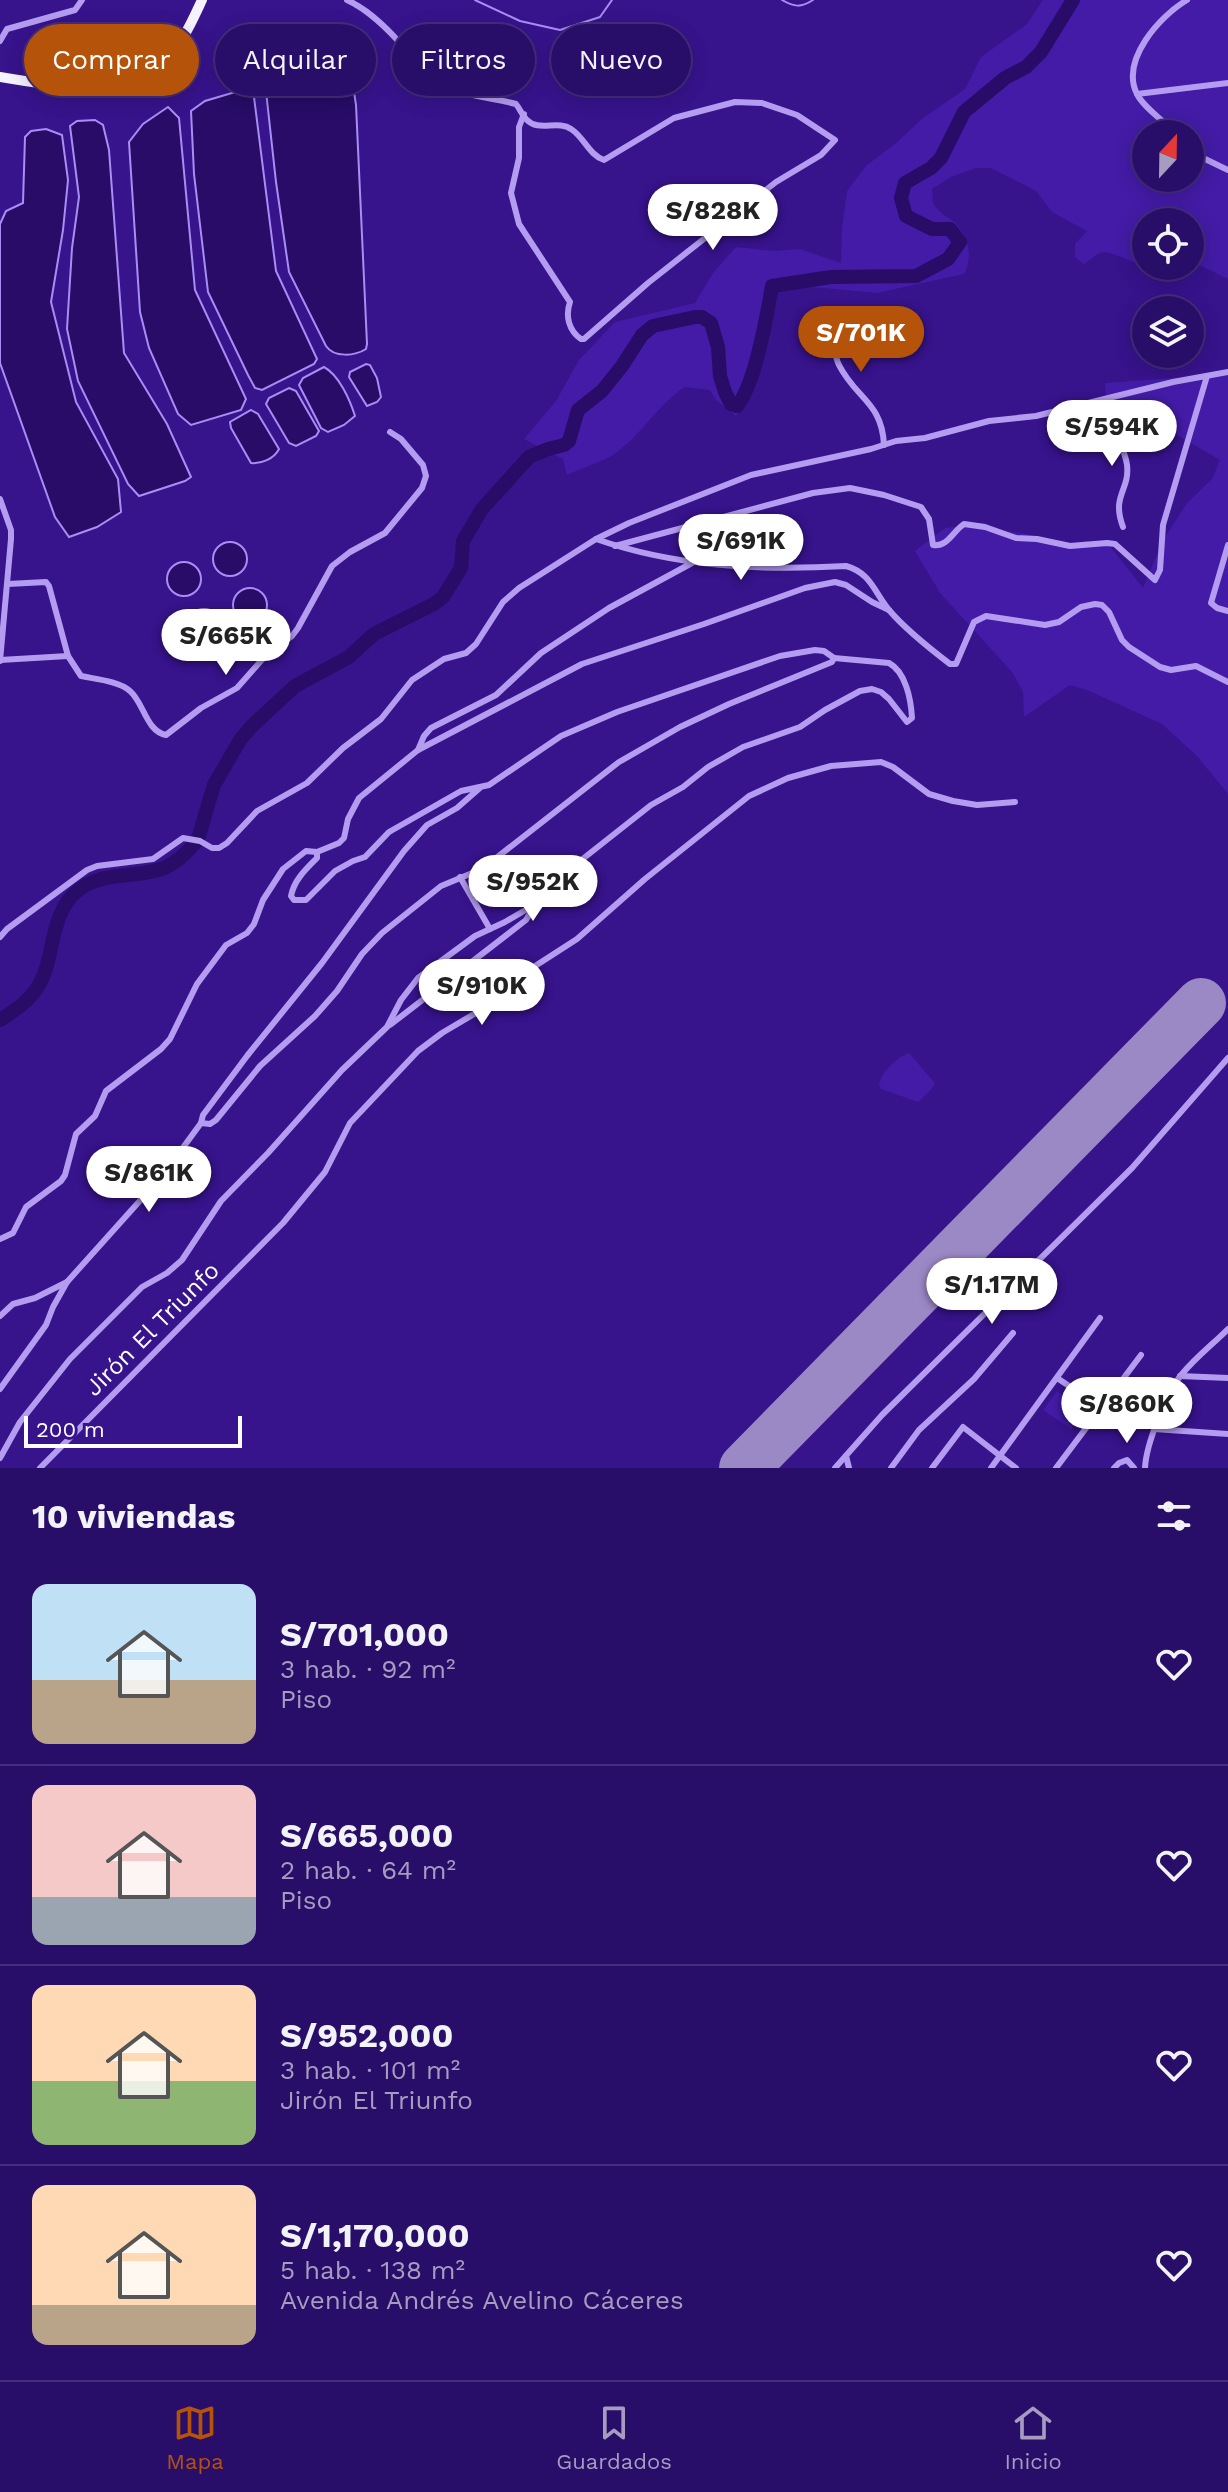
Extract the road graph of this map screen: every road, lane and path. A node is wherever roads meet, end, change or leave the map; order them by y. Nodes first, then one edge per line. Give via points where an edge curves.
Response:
1 (82, 0) edge
2 (202, 0) edge
3 (347, 0) edge
4 (1187, 0) edge
5 (0, 41) edge
6 (0, 77) edge
7 (1228, 83) edge
8 (1137, 94) junction
9 (524, 114) junction
10 (1163, 120) edge
11 (1204, 158) edge
12 (1228, 170) edge
13 (817, 324) dead end
14 (1228, 372) edge
15 (1207, 376) junction
16 (1103, 400) junction
17 (390, 432) dead end
18 (884, 445) junction
19 (0, 499) edge
20 (1123, 527) dead end
21 (11, 539) junction
22 (596, 539) junction
23 (0, 540) edge
24 (1228, 545) edge
25 (615, 546) junction
26 (694, 562) junction
27 (8, 584) junction
28 (889, 610) junction
29 (1228, 611) edge
30 (0, 654) edge
31 (68, 656) junction
32 (834, 658) junction
33 (0, 661) edge
34 (1228, 682) edge
35 (418, 750) junction
36 (481, 787) junction
37 (1015, 802) dead end
38 (317, 852) junction
39 (460, 877) junction
40 (537, 901) junction
41 (490, 929) junction
42 (0, 937) edge
43 (387, 1027) junction
44 (1228, 1058) edge
45 (201, 1123) junction
46 (0, 1239) edge
47 (67, 1282) junction
48 (0, 1316) edge
49 (1100, 1318) dead end
50 (1228, 1329) edge
51 (1013, 1333) dead end
52 (1141, 1355) dead end
53 (1180, 1376) junction
54 (1057, 1378) junction
55 (1228, 1378) edge
56 (0, 1389) edge
57 (1101, 1407) junction
58 (1154, 1429) junction
59 (1228, 1434) edge
60 (1000, 1456) junction
61 (0, 1458) edge
62 (848, 1462) edge
63 (40, 1468) edge
64 (835, 1468) edge
65 (858, 1468) edge
66 (891, 1468) edge
67 (932, 1468) edge
68 (991, 1468) edge
69 (1016, 1468) edge
70 (1056, 1468) edge
71 (1114, 1468) edge
72 (1134, 1468) edge
73 (1145, 1468) edge

1 - 5 street via 75,10 7,29
2 - 6 highway via 179,45 139,75 95,85
3 - 9 street via 376,19 441,84 514,103
4 - 8 street via 1139,52 1133,70
7 - 8 street
8 - 10 street
9 - 9 street via 511,193 519,224 570,302 569,324 581,339 835,140 797,115 762,103 735,102 674,118 604,160 570,128 534,124
11 - 12 street
13 - 18 street via 831,333 837,363 877,413
14 - 15 street
15 - 16 street
15 - 25 street via 1163,525 1155,580 1115,544 1070,546 964,524 946,542 933,545 929,519 921,507 850,488
16 - 18 street
16 - 20 street via 1127,463 1118,505
17 - 31 street via 423,465 422,488 385,533 332,566 292,636 267,654 237,688 166,735 159,734 132,693 81,676
18 - 22 street via 751,475
19 - 21 street
21 - 23 street
21 - 27 street
22 - 25 street
22 - 42 street via 519,588 466,653 444,659 412,680 381,719 307,783 257,811 227,843 212,848 183,838 153,859 87,870
24 - 29 street via 1211,603
25 - 26 street
26 - 28 street via 846,566 868,580
26 - 35 street via 541,653 496,695 431,728
27 - 30 street
27 - 31 street via 42,581 49,586
28 - 34 street via 956,664 979,617 1045,625 1095,604 1106,608 1129,647 1160,667 1196,666
28 - 35 street via 835,582 805,588 582,664
30 - 33 street
31 - 33 street
32 - 36 street via 815,650 780,656 617,712 561,736
32 - 39 street via 680,727 619,762 503,854
32 - 40 street via 896,667 910,721 872,689 800,727 743,747 651,805
35 - 38 street via 359,798 344,838
36 - 38 street via 461,791 389,832 365,857 335,871 306,900 294,900 292,891
36 - 45 street via 427,825 404,851
37 - 63 street, Jirón El Triunfo via 977,805 929,794 881,762 831,766 749,796 577,939 418,1051 350,1123 325,1172 283,1223
38 - 46 street via 306,851 283,869 254,924 226,945 197,984 170,1039 106,1091 95,1116 76,1134 61,1181 26,1207 13,1233
39 - 41 street
39 - 45 street via 382,933 315,1016 260,1066 216,1120
40 - 41 street
40 - 43 street via 526,920
41 - 43 street via 418,978
43 - 61 street via 221,1201 182,1260 142,1287 70,1359 20,1422
44 - 62 street via 1132,1168 901,1396
45 - 47 street via 163,1175
47 - 48 street via 13,1304
47 - 56 street via 46,1325
49 - 54 street
50 - 53 street
51 - 66 street via 974,1379 919,1430
52 - 57 street
53 - 55 street
53 - 58 street
54 - 57 street
54 - 60 street
57 - 70 street
58 - 59 street
58 - 73 street
60 - 67 street via 963,1427
60 - 68 street
60 - 69 street
62 - 64 street
62 - 65 street
71 - 72 street via 1127,1460

